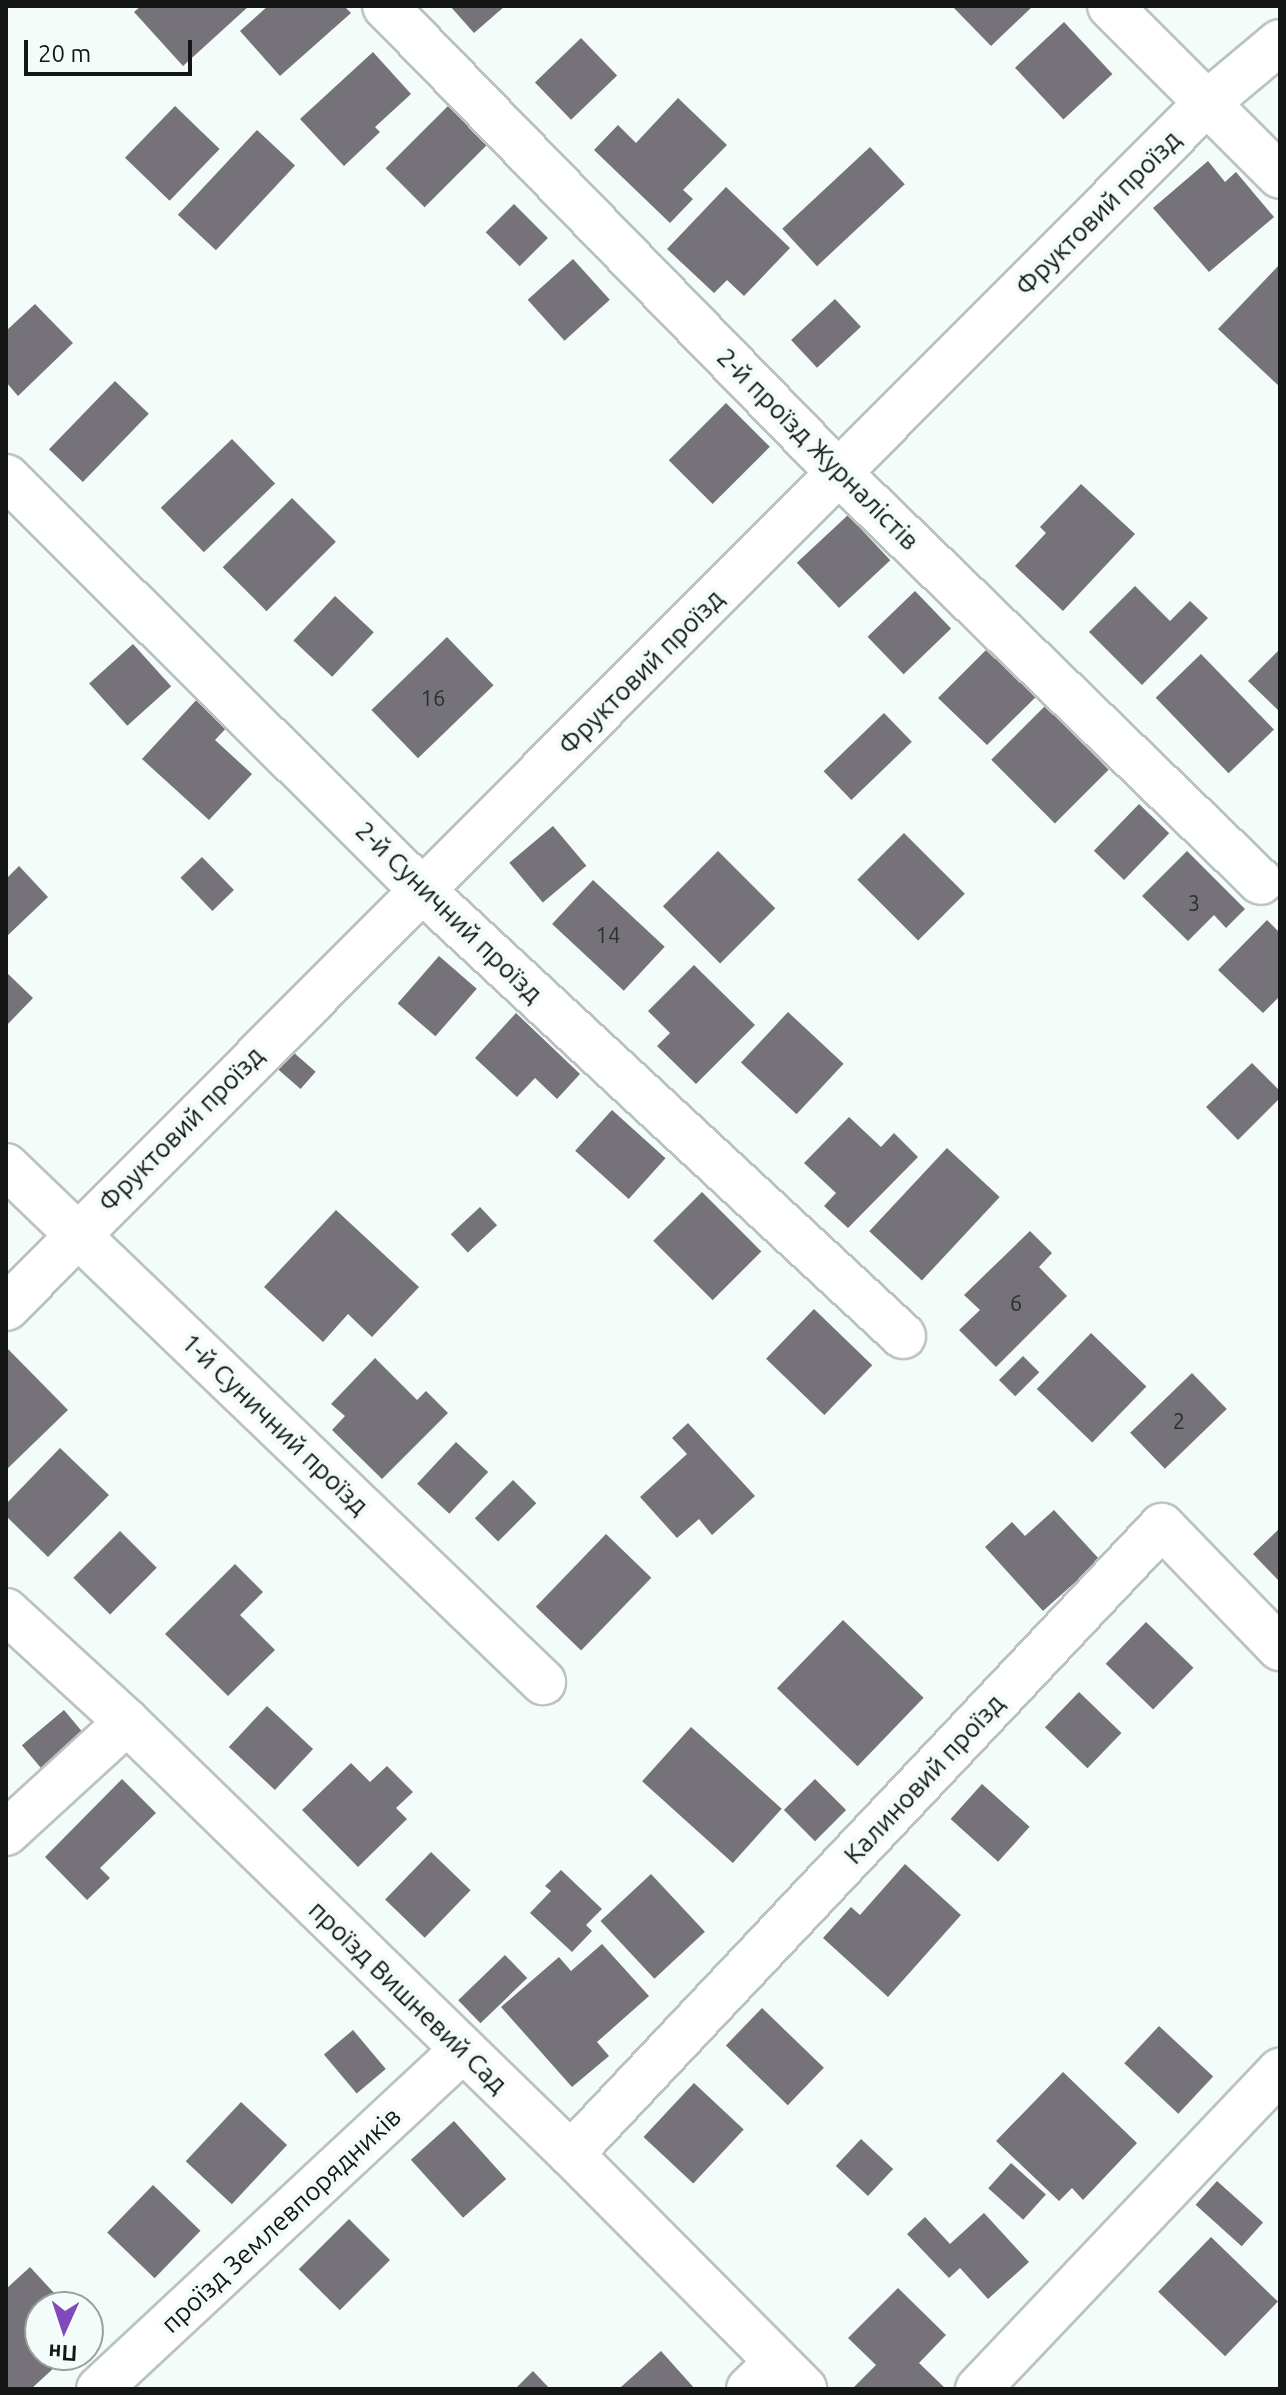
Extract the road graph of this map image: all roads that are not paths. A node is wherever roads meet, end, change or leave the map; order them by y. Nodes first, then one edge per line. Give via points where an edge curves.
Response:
1 (385, 6) edge
2 (1110, 6) edge
3 (1280, 42) edge
4 (1207, 103) junction
5 (1280, 176) edge
6 (840, 474) junction
7 (6, 477) edge
8 (1261, 882) dead end
9 (422, 890) junction
10 (6, 1166) edge
11 (77, 1234) junction
12 (6, 1308) edge
13 (903, 1336) dead end
14 (6, 1611) edge
15 (1280, 1648) edge
16 (543, 1682) dead end
17 (127, 1722) junction
18 (6, 1833) edge
19 (462, 2051) junction
20 (1280, 2071) edge
21 (571, 2154) junction
22 (777, 2380) edge
23 (99, 2389) edge
24 (978, 2389) edge

1 - 6 street, 2-й проїзд Журналістів
2 - 4 street
3 - 4 street, Фруктовий проїзд
4 - 5 street
4 - 6 street, Фруктовий проїзд
6 - 8 street, 2-й проїзд Журналістів
6 - 9 street, Фруктовий проїзд
7 - 9 street, 2-й Суничний проїзд
9 - 11 street, Фруктовий проїзд
9 - 13 street, 2-й Суничний проїзд
10 - 11 street, 1-й Суничний проїзд
11 - 12 street, Фруктовий проїзд
11 - 16 street, 1-й Суничний проїзд
14 - 17 street, проїзд Вишневий Сад
15 - 21 street, Калиновий проїзд via 1162,1526
17 - 18 street
17 - 19 street, проїзд Вишневий Сад
19 - 21 street, проїзд Вишневий Сад
19 - 23 street, проїзд Землевпорядників
20 - 24 street
21 - 22 street, проїзд Вишневий Сад

